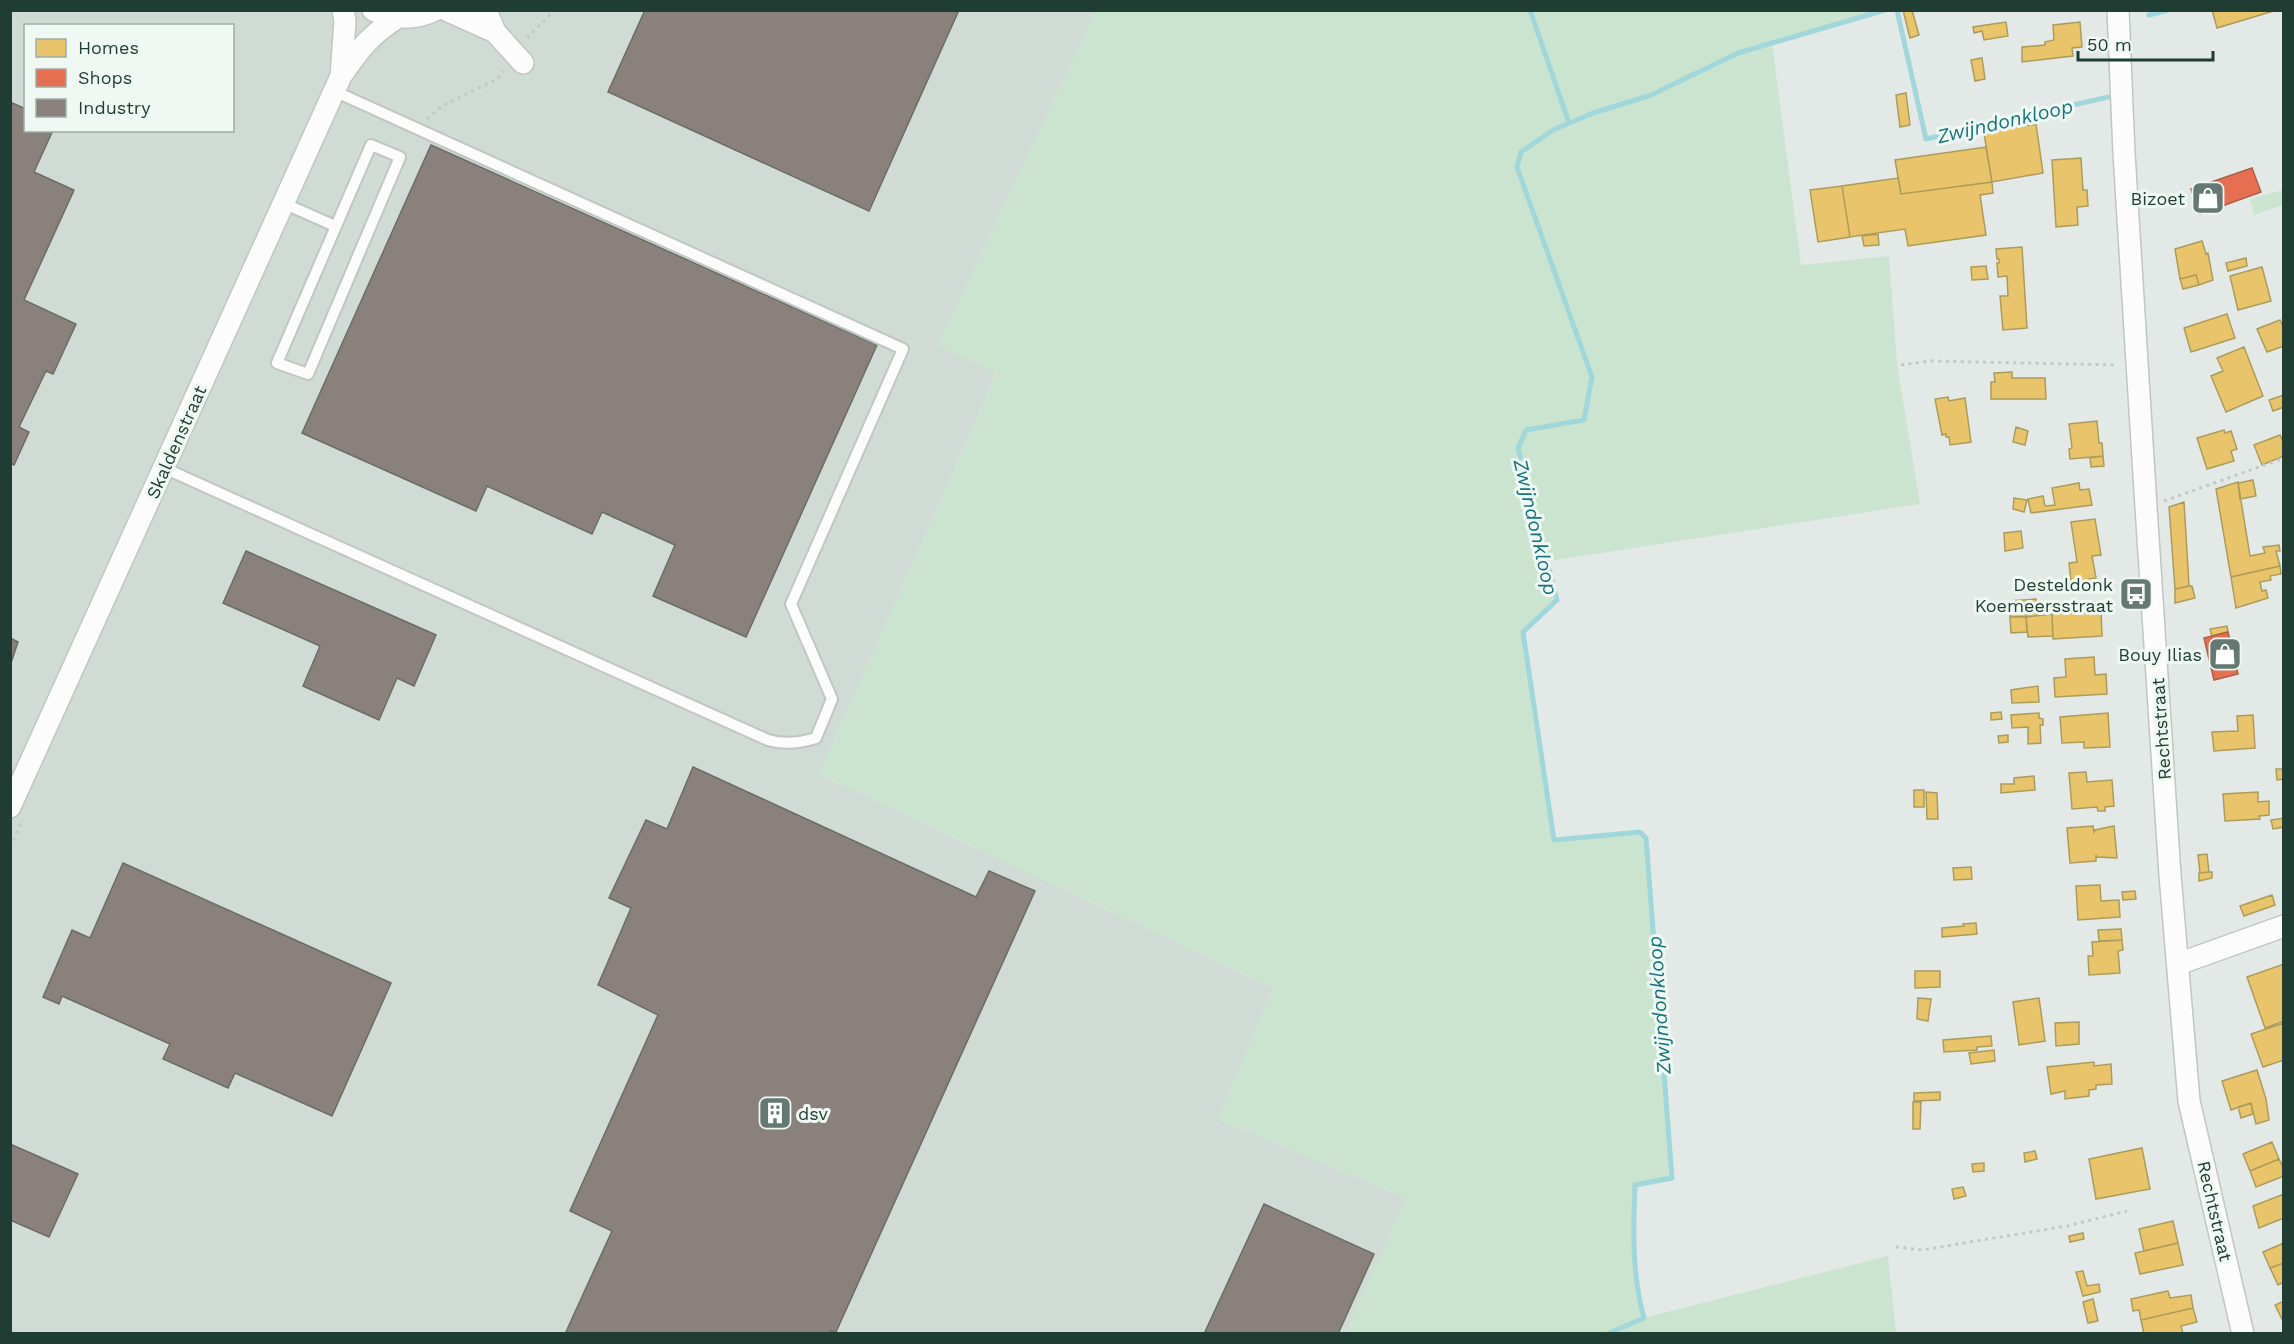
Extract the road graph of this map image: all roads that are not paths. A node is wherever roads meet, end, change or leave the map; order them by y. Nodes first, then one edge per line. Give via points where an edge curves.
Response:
1 (343, 10) edge
2 (373, 10) edge
3 (435, 10) edge
4 (446, 10) edge
5 (486, 10) edge
6 (2118, 10) edge
7 (400, 16) junction
8 (495, 32) junction
9 (518, 57) road end
10 (337, 83) junction
11 (283, 203) junction
12 (335, 226) junction
13 (164, 468) junction
14 (10, 807) edge
15 (2283, 926) edge
16 (2178, 964) junction
17 (2243, 1334) edge

1 - 10 street, Skaldenstraat
2 - 7 street, Skaldenstraat
3 - 7 street, Skaldenstraat via 427,15
4 - 8 street
5 - 8 street
6 - 16 street, Rechtstraat via 2137,365
7 - 10 street, Skaldenstraat via 376,32 358,51
8 - 9 street
10 - 11 street, Skaldenstraat
10 - 13 lane via 417,129 903,349 791,604 832,699 816,738 781,744 768,740
11 - 12 lane
11 - 13 street, Skaldenstraat
12 - 12 lane via 371,145 400,157 308,374 277,363
13 - 14 street, Skaldenstraat
15 - 16 street
16 - 17 street, Rechtstraat via 2189,1101

